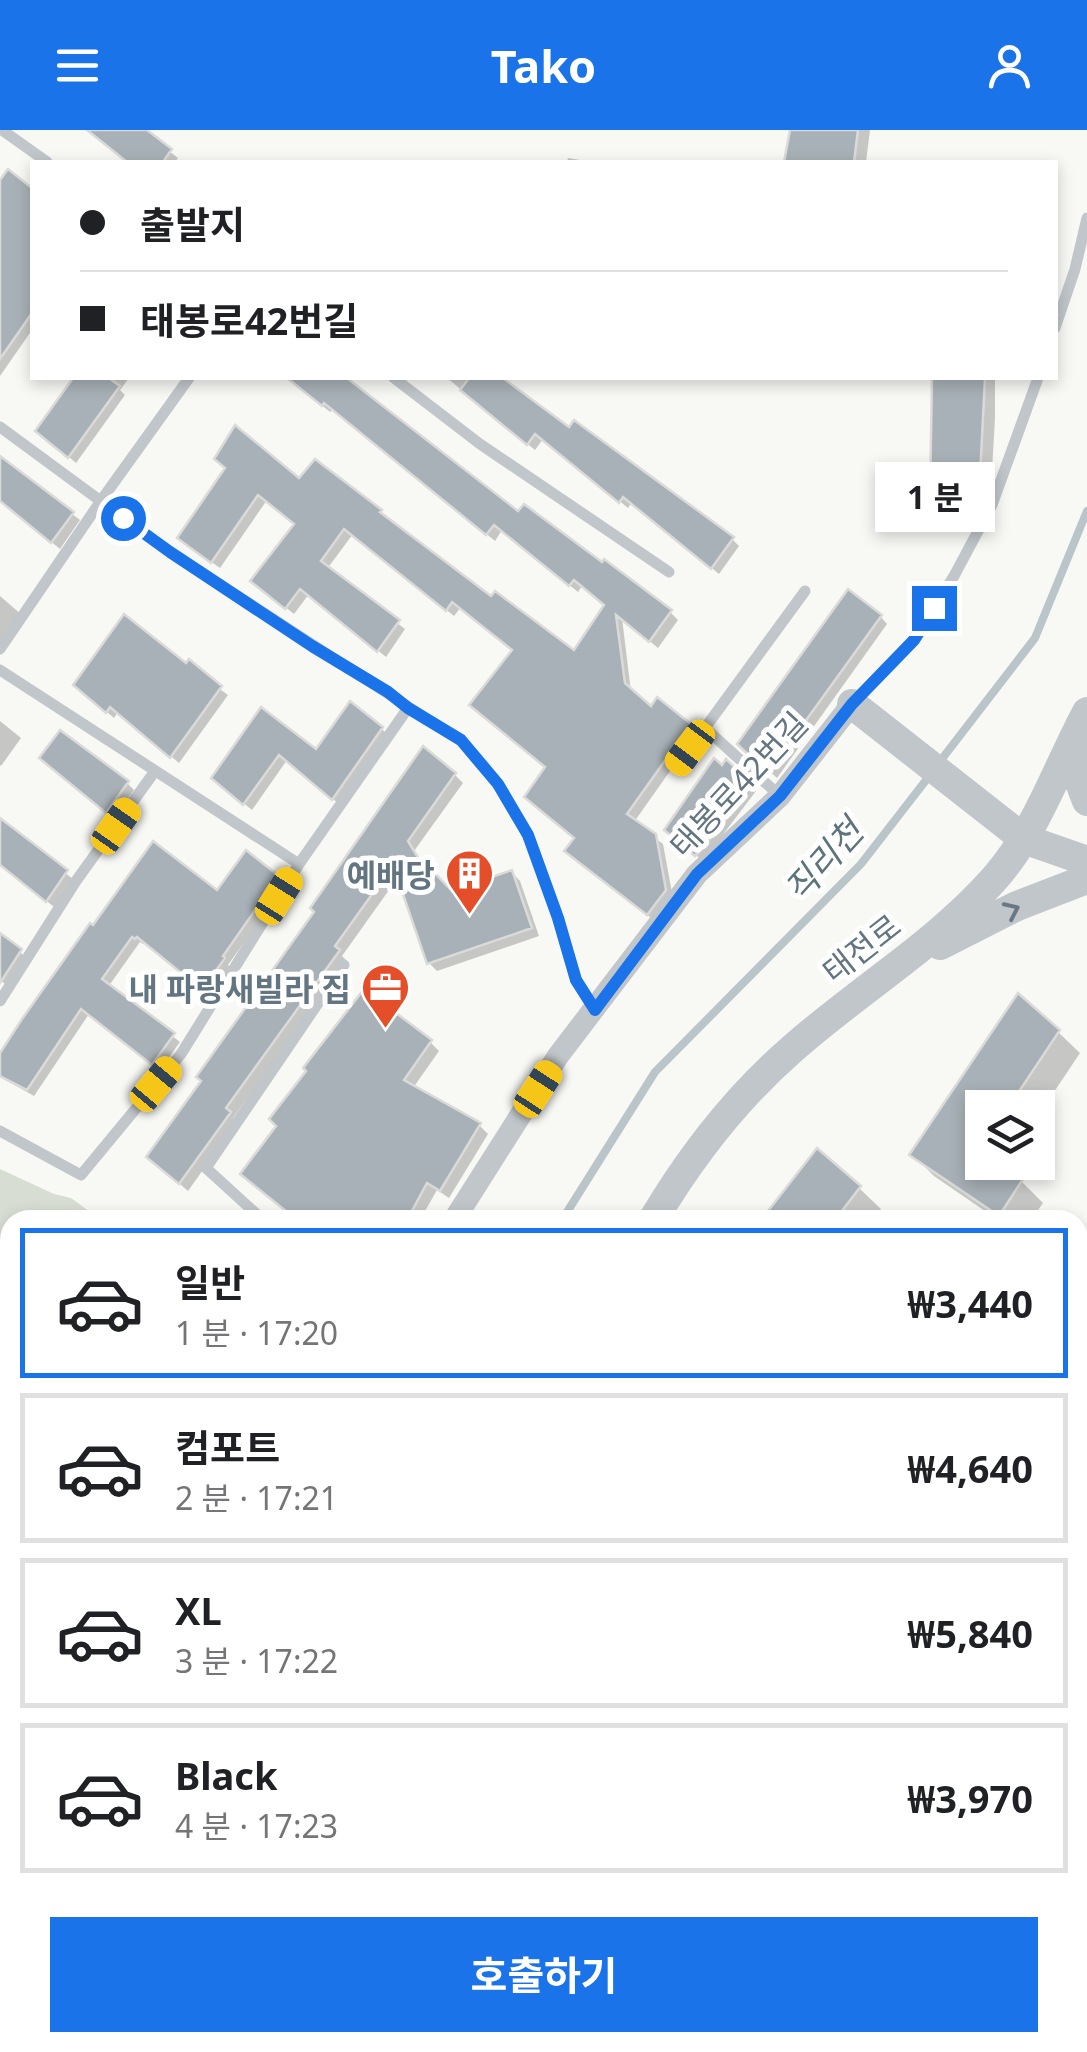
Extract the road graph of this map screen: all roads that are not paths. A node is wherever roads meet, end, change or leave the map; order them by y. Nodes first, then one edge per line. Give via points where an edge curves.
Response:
1 (2, 130) edge
2 (44, 160) edge
3 (1087, 218) edge
4 (1058, 319) edge
5 (188, 380) edge
6 (397, 380) edge
7 (1037, 380) edge
8 (0, 427) edge
9 (100, 502) junction
10 (669, 572) dead end
11 (804, 591) dead end
12 (0, 648) edge
13 (0, 670) edge
14 (852, 704) junction
15 (408, 708) junction
16 (1083, 720) edge
17 (705, 728) junction
18 (676, 767) dead end
19 (155, 771) junction
20 (780, 796) junction
21 (1087, 801) edge
22 (1024, 839) junction
23 (1087, 861) edge
24 (299, 864) junction
25 (1087, 879) edge
26 (344, 966) dead end
27 (893, 968) junction
28 (0, 1001) edge
29 (595, 1010) junction
30 (0, 1131) edge
31 (252, 1210) edge
32 (460, 1210) edge
33 (658, 1210) edge

1 - 2 lane
3 - 4 lane
5 - 9 lane
6 - 10 lane
7 - 14 lane, 태봉로42번길 via 992,505 954,576 914,640
8 - 9 lane
9 - 12 lane
9 - 15 lane
11 - 17 lane
13 - 19 lane
14 - 20 street, 태봉로42번길
14 - 22 street
15 - 24 lane
15 - 29 lane via 461,740 498,784 528,835 576,980
16 - 21 street via 1078,780
16 - 22 street, 태전로
17 - 18 lane
17 - 20 lane
19 - 24 lane
19 - 28 lane
20 - 29 street, 태봉로42번길 via 697,874
22 - 23 street
22 - 27 street, 태전로 via 962,912
24 - 30 lane via 181,1054 81,1175
27 -> 25 street
26 - 31 lane via 206,1168
27 - 33 street, 태전로 via 756,1082 682,1170
29 - 32 street, 태봉로42번길 via 558,1056

